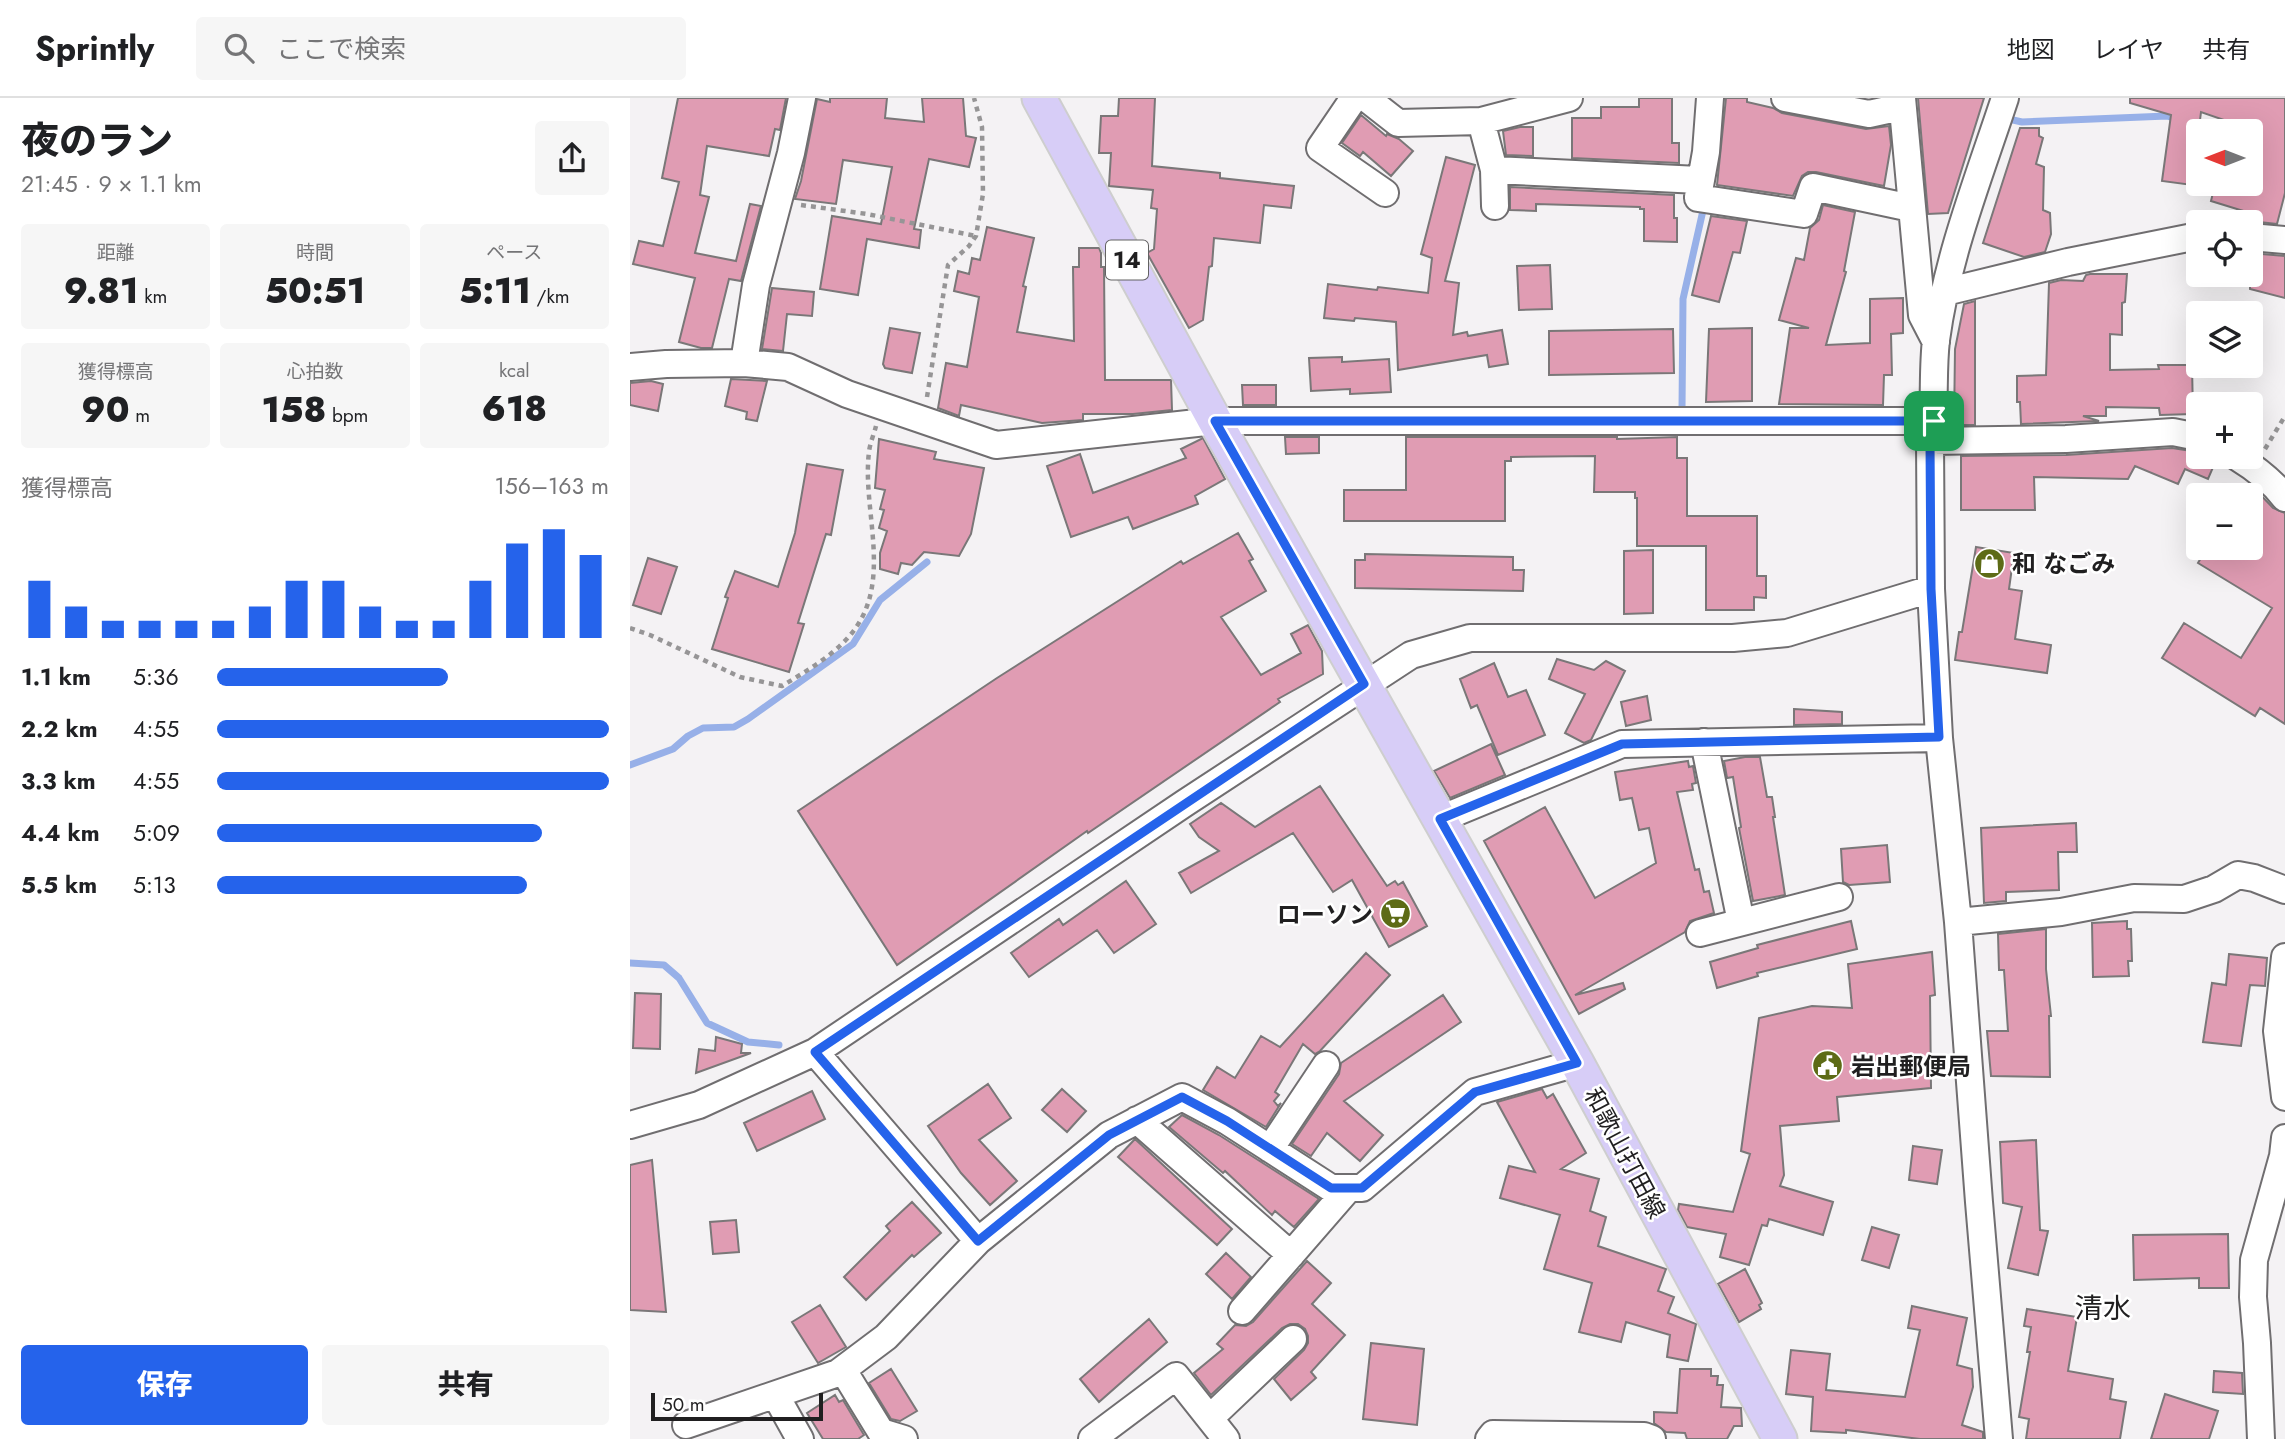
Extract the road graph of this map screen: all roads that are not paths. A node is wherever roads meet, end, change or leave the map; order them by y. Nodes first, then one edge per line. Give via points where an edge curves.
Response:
1 (802, 98) edge
2 (1039, 98) edge
3 (1354, 98) edge
4 (1366, 98) edge
5 (1569, 98) edge
6 (1710, 98) edge
7 (1785, 98) edge
8 (2005, 98) edge
9 (1902, 102) edge
10 (1481, 121) junction
11 (1494, 170) junction
12 (1385, 193) dead end
13 (1698, 197) junction
14 (1495, 206) dead end
15 (1911, 208) junction
16 (2186, 238) edge
17 (2263, 238) edge
18 (2285, 240) edge
19 (1945, 292) junction
20 (1936, 342) junction
21 (744, 363) junction
22 (631, 366) edge
23 (1215, 421) junction
24 (1932, 431) junction
25 (2186, 435) edge
26 (2254, 469) edge
27 (2285, 498) edge
28 (1931, 589) junction
29 (1364, 684) junction
30 (1939, 737) junction
31 (1704, 742) junction
32 (1440, 819) junction
33 (2285, 890) edge
34 (1839, 897) dead end
35 (1741, 922) junction
36 (1958, 922) junction
37 (1700, 933) dead end
38 (2285, 957) edge
39 (815, 1052) junction
40 (1577, 1063) junction
41 (1326, 1065) dead end
42 (2285, 1097) edge
43 (1138, 1121) junction
44 (630, 1125) edge
45 (2285, 1138) edge
46 (1270, 1149) junction
47 (1349, 1188) junction
48 (978, 1241) junction
49 (1291, 1255) junction
50 (1242, 1311) dead end
51 (1293, 1339) dead end
52 (843, 1370) junction
53 (776, 1396) junction
54 (1210, 1418) junction
55 (686, 1426) dead end
56 (1623, 1437) edge
57 (800, 1439) edge
58 (904, 1439) edge
59 (1092, 1439) edge
60 (1226, 1439) edge
61 (1489, 1439) edge
62 (1652, 1439) edge
63 (1780, 1439) edge
64 (1999, 1439) edge
65 (2261, 1439) edge

1 - 21 street via 756,285
2 - 23 main road, 和歌山打田線 / 14
3 - 12 street via 1320,148
4 - 10 street via 1398,123
5 - 10 street
6 - 13 street
7 - 9 street via 1869,114
8 - 19 street
9 - 15 street
10 - 11 street
11 - 13 street
11 - 14 street
13 - 15 street via 1804,214 1813,187
15 - 20 street via 1922,315
16 - 19 street
17 - 18 street
19 - 20 street
20 - 24 street
21 - 22 street
21 - 23 street via 788,367 847,394 996,444
23 - 24 street
23 - 29 main road, 和歌山打田線 / 14
24 - 25 street via 2066,439
24 - 28 street
26 - 27 street
28 - 29 street via 1787,633 1732,638 1470,638 1410,655
28 - 30 street
29 - 32 main road, 和歌山打田線 / 14
29 - 39 street
30 - 31 street
30 - 36 street
31 - 32 street via 1622,744
31 - 35 street
32 - 40 main road, 和歌山打田線 / 14
33 - 36 street via 2238,876 2184,898 2134,898 2061,912
34 - 35 street
35 - 37 street
36 - 64 street
38 - 42 street via 2277,1031
39 - 44 street via 699,1105
39 - 48 street
40 - 47 street via 1475,1092 1362,1188
40 - 63 main road, 和歌山打田線 / 14
41 - 46 street
43 - 46 street via 1182,1097
43 - 48 street via 1109,1135
43 - 49 street
45 - 65 street via 2253,1260
46 - 47 street via 1331,1188
47 - 49 street
48 - 52 street via 886,1337
49 - 50 street
51 - 54 street
52 - 53 street
52 - 58 street via 881,1432
53 - 55 street
53 - 57 street
54 - 59 street via 1176,1376
54 - 60 street
56 - 61 street via 1493,1434
56 - 62 street

